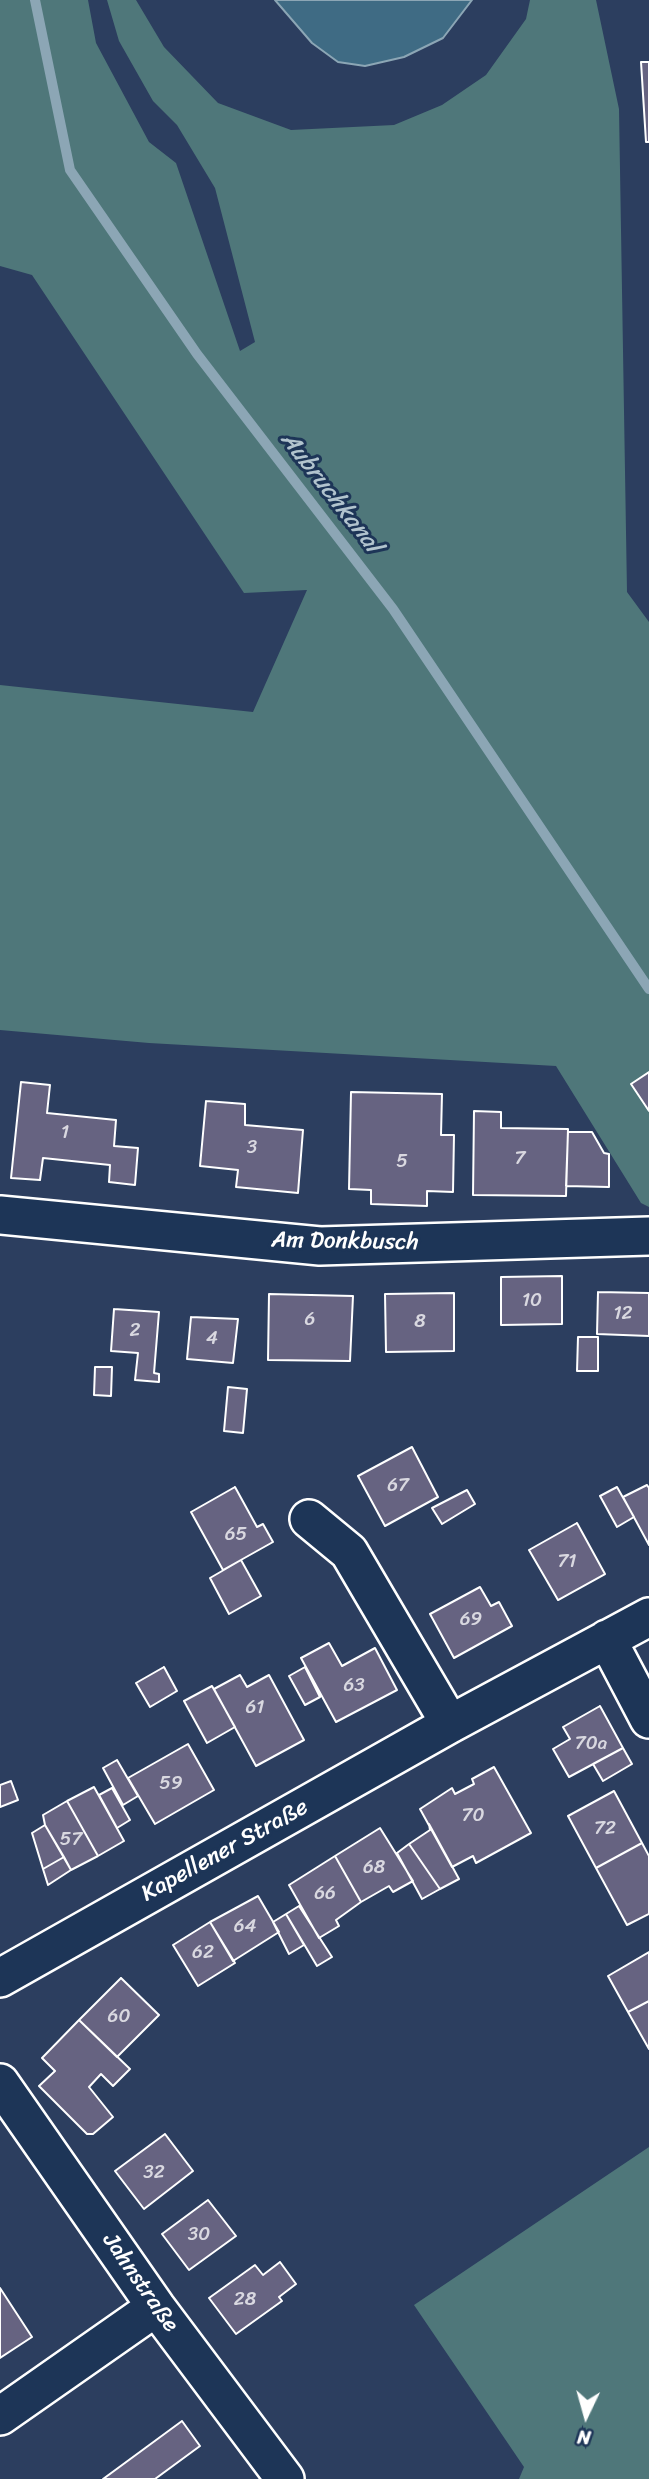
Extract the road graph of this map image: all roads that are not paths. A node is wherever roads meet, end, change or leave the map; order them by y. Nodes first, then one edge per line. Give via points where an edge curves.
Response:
1 (0, 1215) edge
2 (649, 1236) edge
3 (309, 1519) dead end
4 (649, 1617) edge
5 (607, 1639) junction
6 (649, 1719) edge
7 (450, 1724) junction
8 (0, 1978) edge
9 (0, 2083) edge
10 (156, 2307) junction
11 (0, 2416) edge
12 (285, 2479) edge

1 - 2 street, Am Donkbusch via 320,1246
3 - 7 street via 349,1552
4 - 5 street, Kapellener Straße
5 - 6 street
5 - 7 street, Kapellener Straße
7 - 8 street, Kapellener Straße
9 - 10 street, Jahnstraße
10 - 11 street
10 - 12 street, Jahnstraße

